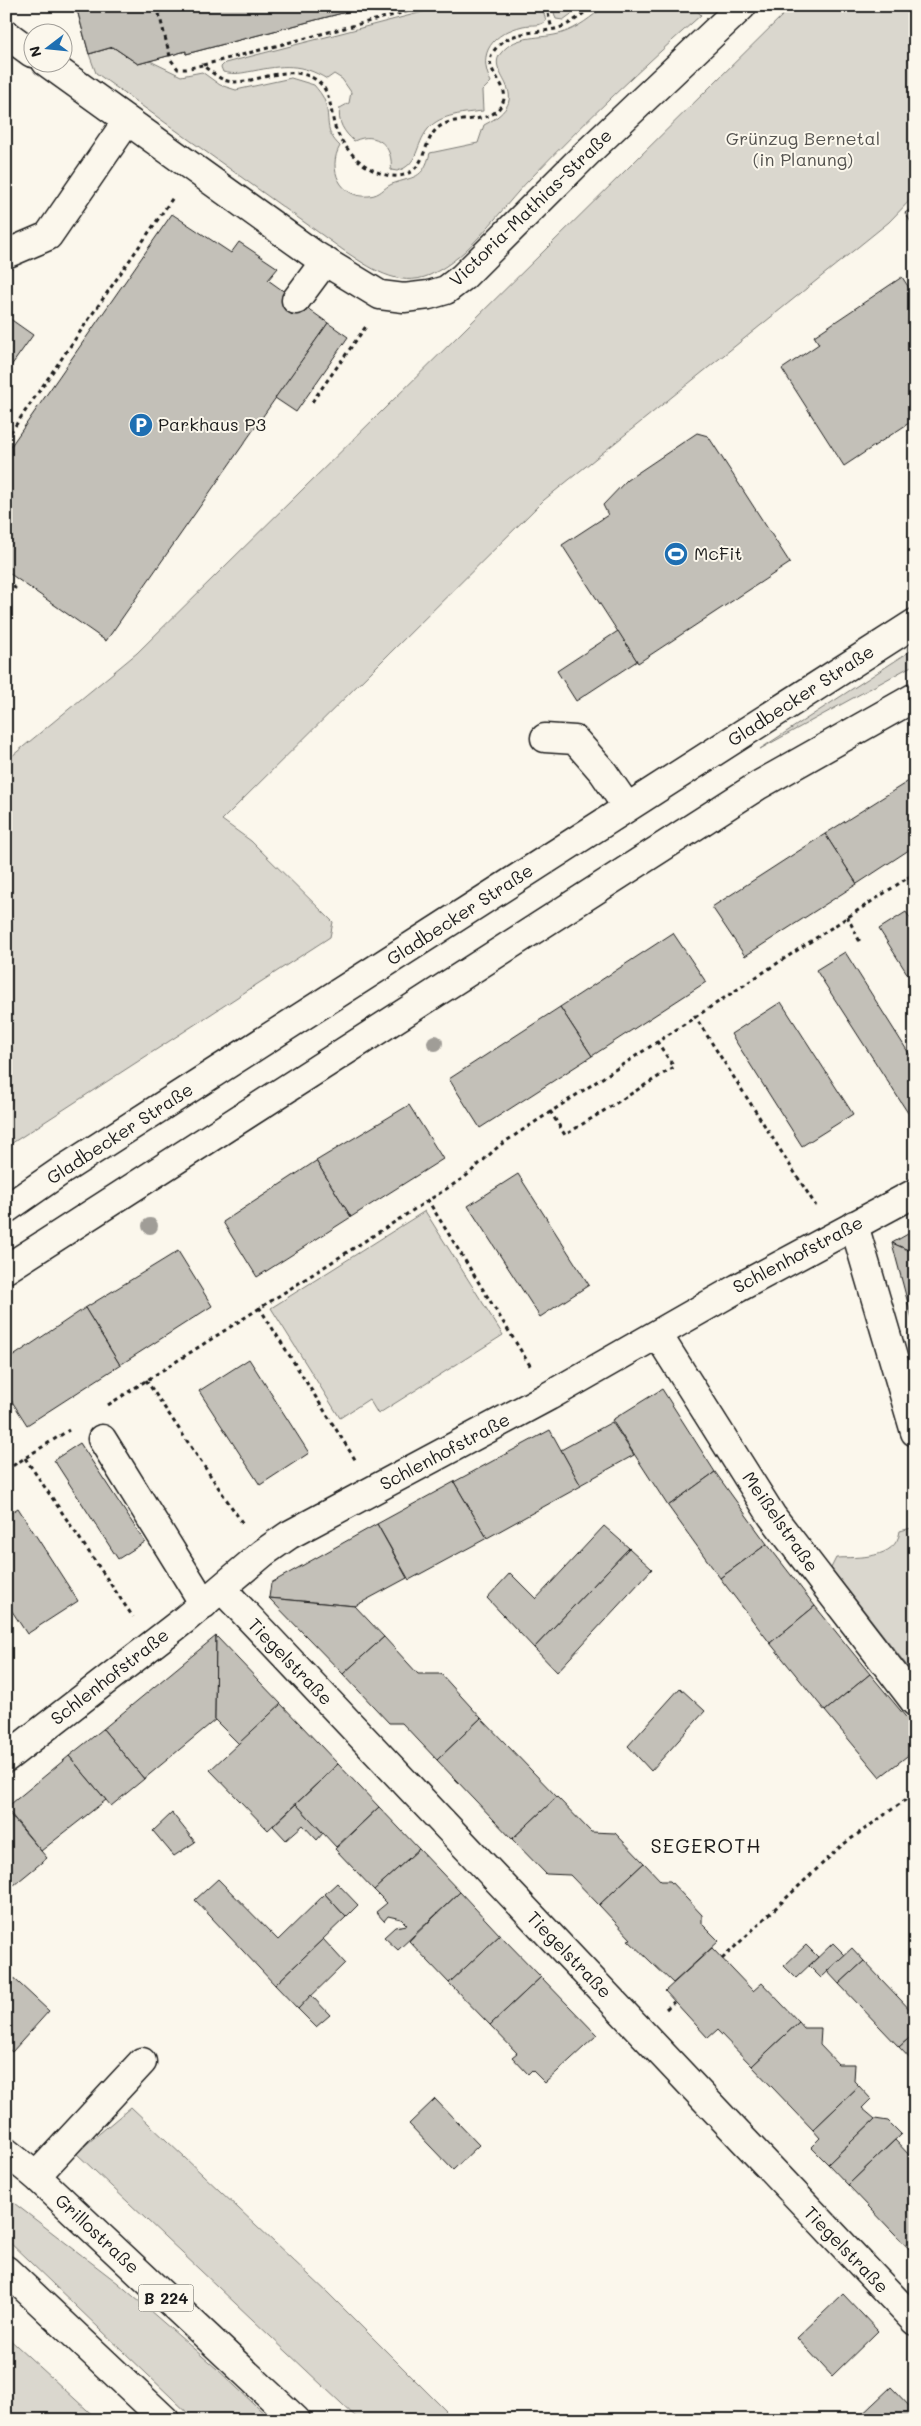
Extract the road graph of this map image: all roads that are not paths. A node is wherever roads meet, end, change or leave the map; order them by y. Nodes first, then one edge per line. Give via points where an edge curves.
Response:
1 (742, 6) edge
2 (6, 34) edge
3 (22, 46) edge
4 (60, 72) edge
5 (127, 121) junction
6 (6, 254) edge
7 (317, 256) junction
8 (289, 296) dead end
9 (915, 623) edge
10 (915, 697) edge
11 (545, 738) dead end
12 (627, 807) junction
13 (915, 1193) edge
14 (6, 1209) edge
15 (845, 1230) junction
16 (6, 1269) edge
17 (658, 1335) junction
18 (915, 1432) edge
19 (102, 1439) dead end
20 (213, 1596) junction
21 (915, 1702) edge
22 (6, 1758) edge
23 (142, 2062) dead end
24 (6, 2152) edge
25 (36, 2176) junction
26 (6, 2270) edge
27 (915, 2321) edge
28 (165, 2420) edge
29 (296, 2420) edge

1 - 7 main road, Victoria-Mathias-Straße via 588,152 463,278 446,290 404,298 380,294
2 - 3 main road
4 - 5 main road, Victoria-Mathias-Straße
5 - 6 main road via 48,236
5 - 7 main road, Victoria-Mathias-Straße
7 - 8 main road
9 - 12 main road, Gladbecker Straße
10 - 16 main road via 759,786
11 - 12 main road via 575,740
12 - 14 main road, Gladbecker Straße
13 - 15 main road, Schlenhofstraße
15 - 17 main road, Schlenhofstraße
15 - 18 main road
17 - 20 main road, Schlenhofstraße via 289,1535
17 - 21 main road, Meißelstraße via 772,1516
19 - 20 main road, Tiegelstraße
20 - 22 main road, Schlenhofstraße
20 - 27 main road, Tiegelstraße
23 - 25 main road
24 - 25 main road, Grillostraße / B 224
25 - 29 main road, Grillostraße / B 224
26 - 28 main road

